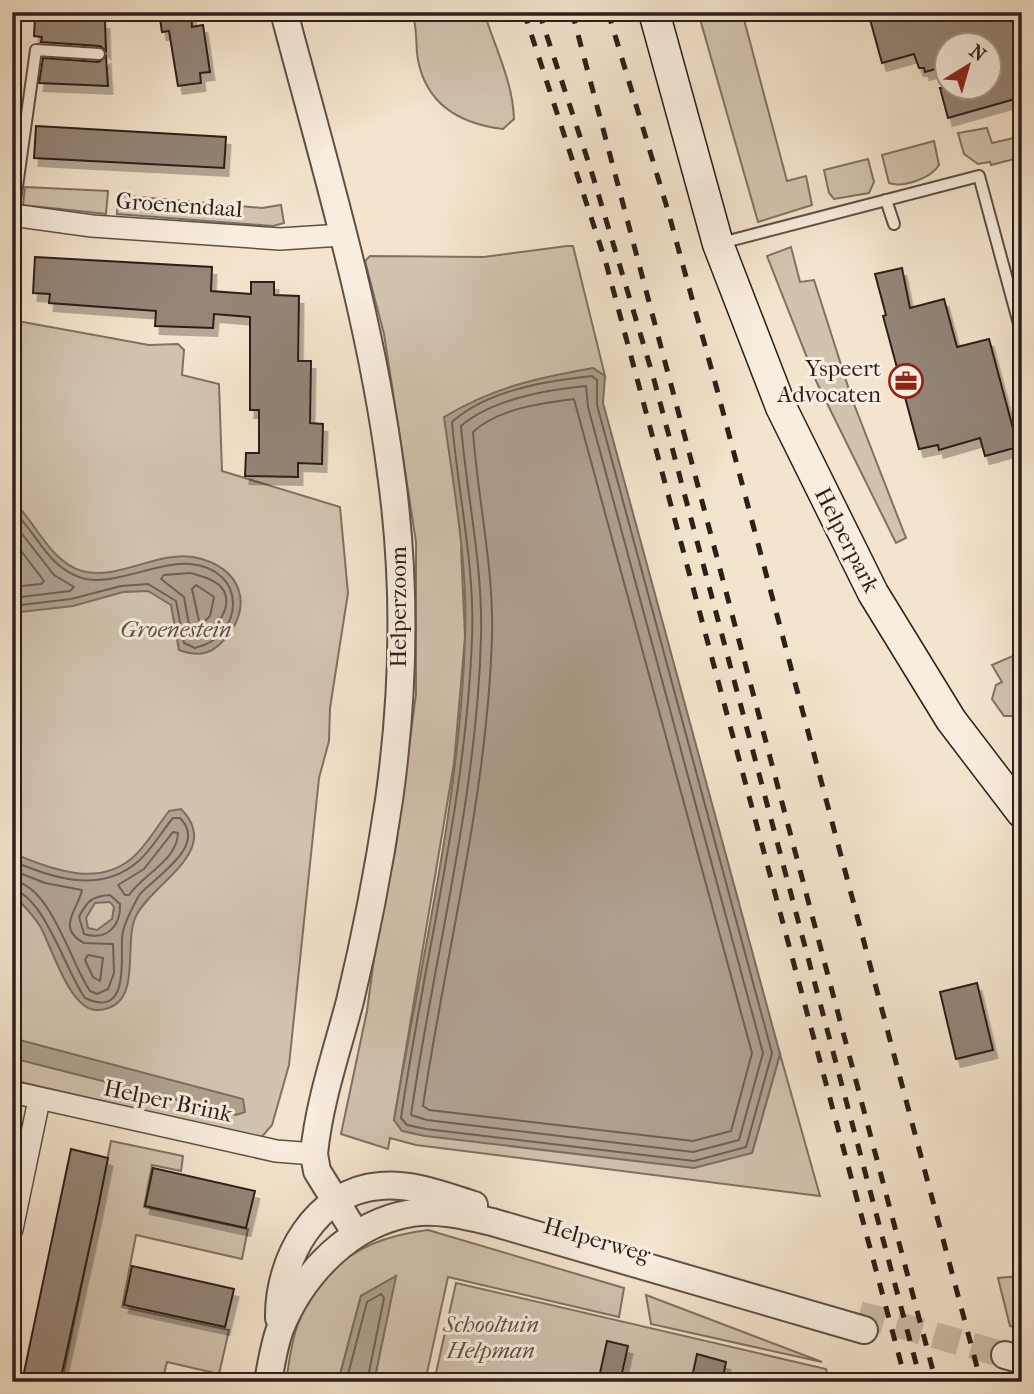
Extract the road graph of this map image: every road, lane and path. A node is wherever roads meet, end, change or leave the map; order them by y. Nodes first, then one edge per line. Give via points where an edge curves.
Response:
1 (284, 12) edge
2 (654, 12) edge
3 (99, 54) dead end
4 (887, 200) junction
5 (13, 215) edge
6 (894, 224) dead end
7 (342, 235) junction
8 (718, 244) junction
9 (1022, 334) edge
10 (1022, 813) edge
11 (12, 1092) edge
12 (38, 1100) junction
13 (314, 1154) junction
14 (335, 1202) junction
15 (14, 1214) edge
16 (356, 1234) junction
17 (279, 1331) junction
18 (268, 1382) edge

1 - 7 street, Helperzoom
2 - 8 main road, Helperpark
3 - 5 lane via 36,50
4 - 6 lane
4 - 8 lane
4 - 9 lane via 979,176
5 - 7 street, Groenendaal via 92,226 280,239
7 - 13 street, Helperzoom via 391,473 399,571 399,677 389,798 373,892
8 - 10 main road, Helperpark via 781,407 853,556 951,720
11 - 12 street, Helper Brink
12 - 13 street, Helper Brink via 276,1151
12 - 15 street
13 - 14 street via 317,1171
14 - 16 street
14 - 16 street, Helperweg via 377,1186 424,1190 862,1322 463,1215 411,1213
14 - 17 street via 321,1212 292,1253 279,1304
16 - 17 street via 324,1260
17 - 18 street

